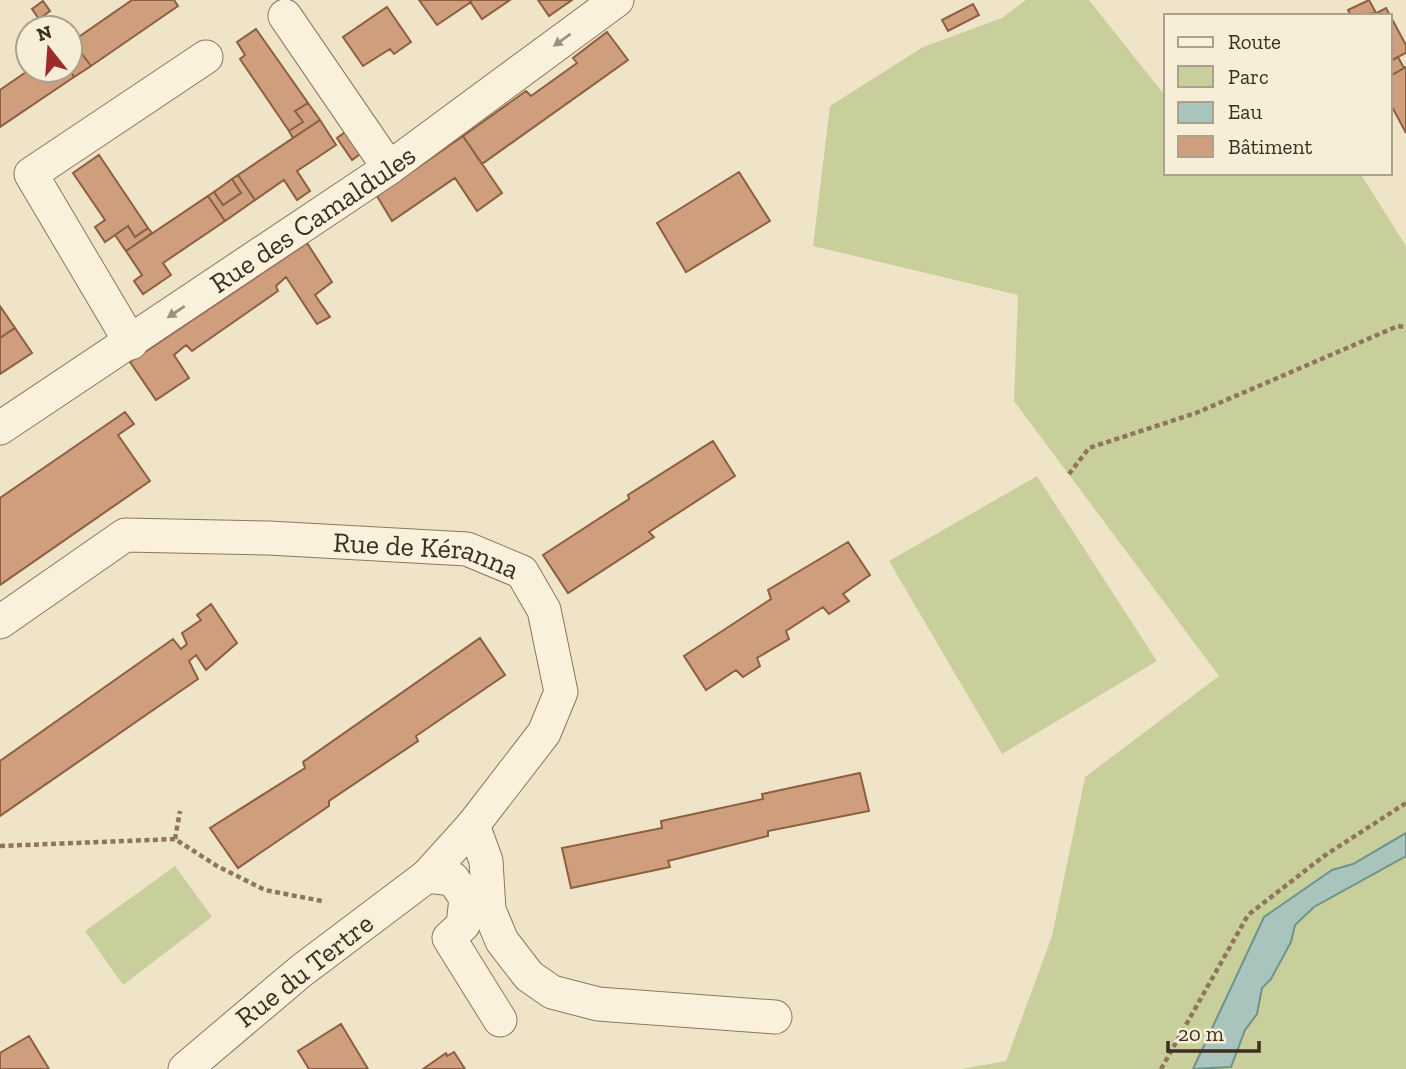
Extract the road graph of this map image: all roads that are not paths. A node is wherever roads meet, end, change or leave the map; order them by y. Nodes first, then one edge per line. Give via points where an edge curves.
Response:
1 (617, 0) edge
2 (285, 16) dead end
3 (206, 57) dead end
4 (389, 168) junction
5 (131, 343) junction
6 (0, 428) edge
7 (0, 622) edge
8 (473, 825) junction
9 (427, 876) junction
10 (775, 1017) dead end
11 (500, 1020) dead end
12 (185, 1069) edge

1 -> 4 street, Rue des Camaldules
2 - 4 street
3 - 5 street via 30,174
4 -> 5 street, Rue des Camaldules
5 - 6 street, Rue des Camaldules
7 - 8 street, Rue de Kéranna via 125,535 467,549 494,558 522,572 544,610 561,692 544,733
8 - 9 street, Rue de Kéranna
8 - 10 street via 485,861 489,909 502,941 529,976 552,992 598,1004
9 - 11 street via 453,879 466,898 463,925 449,938
9 - 12 street, Rue du Tertre via 300,971

